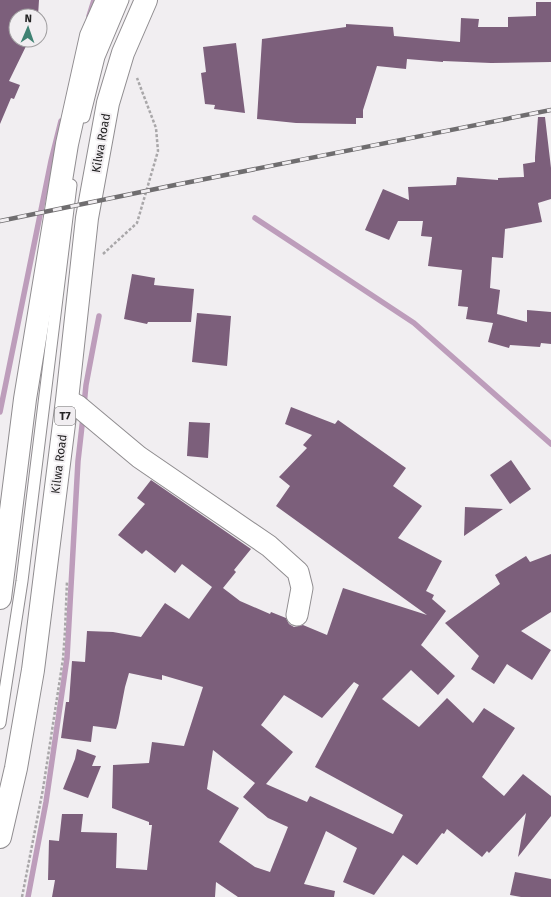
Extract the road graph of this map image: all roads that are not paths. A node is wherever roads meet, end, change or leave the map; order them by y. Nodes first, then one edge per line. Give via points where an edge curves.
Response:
1 (107, 0) edge
2 (123, 0) edge
3 (146, 0) edge
4 (68, 400) junction
5 (0, 598) edge
6 (297, 615) dead end
7 (0, 723) edge
8 (0, 837) edge

1 - 5 highway via 91,36 67,144 25,399
2 - 7 lane via 99,57 77,146 22,581
3 - 4 highway, Kilwa Road / T7 via 123,53 108,104 87,218
4 - 6 street via 139,458 269,546 298,572 302,588
4 - 8 highway, Kilwa Road / T7 via 33,670 16,768

